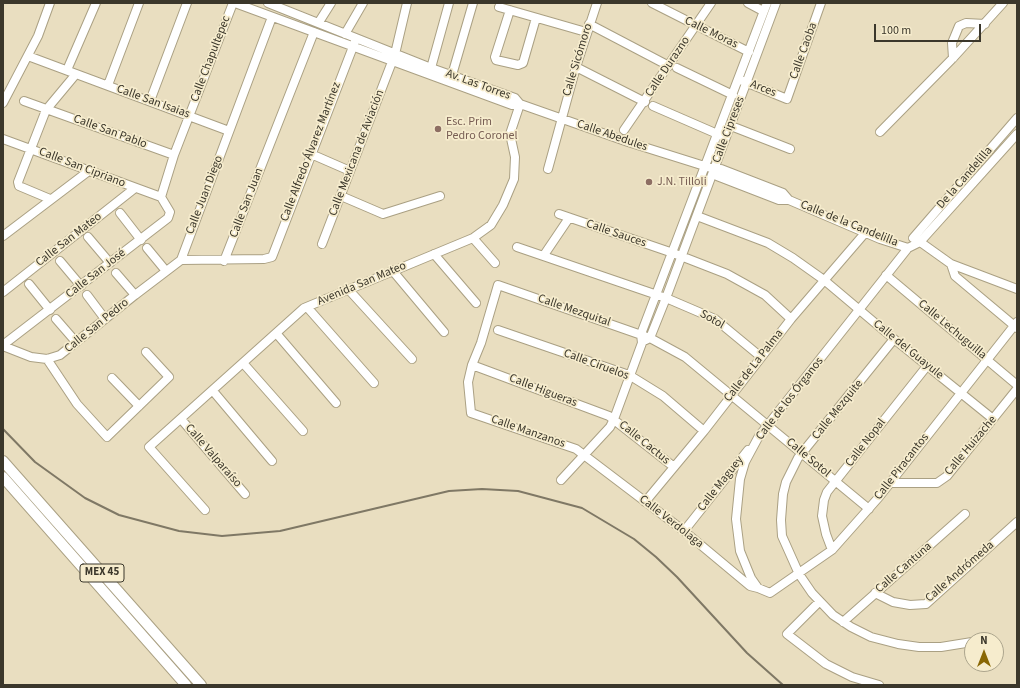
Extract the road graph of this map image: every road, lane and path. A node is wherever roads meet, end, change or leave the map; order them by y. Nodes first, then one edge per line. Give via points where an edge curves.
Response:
1 (50, 3) edge
2 (96, 3) edge
3 (139, 3) edge
4 (186, 3) edge
5 (234, 3) edge
6 (268, 3) edge
7 (331, 3) edge
8 (363, 3) edge
9 (406, 3) edge
10 (449, 3) edge
11 (473, 3) edge
12 (597, 3) edge
13 (652, 3) edge
14 (711, 3) edge
15 (748, 3) edge
16 (767, 3) edge
17 (776, 3) edge
18 (822, 3) edge
19 (1003, 3) edge
20 (277, 4) edge
21 (252, 6) edge
22 (499, 7) dead end
23 (510, 10) junction
24 (763, 11) junction
25 (295, 13) junction
26 (272, 17) junction
27 (536, 18) junction
28 (319, 22) junction
29 (291, 24) junction
30 (589, 24) junction
31 (985, 24) junction
32 (696, 26) junction
33 (314, 32) junction
34 (586, 32) junction
35 (345, 34) junction
36 (356, 38) junction
37 (352, 47) junction
38 (749, 52) junction
39 (395, 54) junction
40 (28, 56) junction
41 (954, 58) junction
42 (392, 62) junction
43 (576, 67) junction
44 (673, 67) junction
45 (431, 68) junction
46 (67, 70) junction
47 (76, 74) junction
48 (452, 75) junction
49 (739, 80) junction
50 (747, 83) junction
51 (108, 85) junction
52 (733, 95) junction
53 (787, 98) joint
54 (24, 101) dead end
55 (150, 101) junction
56 (3, 102) edge
57 (645, 102) junction
58 (520, 104) junction
59 (653, 106) dead end
60 (46, 110) junction
61 (189, 115) junction
62 (561, 118) junction
63 (1017, 118) edge
64 (731, 126) junction
65 (624, 130) dead end
66 (229, 131) junction
67 (880, 132) dead end
68 (717, 134) junction
69 (1017, 134) edge
70 (726, 138) junction
71 (3, 140) edge
72 (31, 149) junction
73 (790, 149) dead end
74 (311, 154) junction
75 (174, 155) junction
76 (705, 166) junction
77 (548, 169) dead end
78 (714, 169) junction
79 (90, 170) junction
80 (350, 171) junction
81 (135, 188) junction
82 (341, 196) junction
83 (440, 196) dead end
84 (161, 197) junction
85 (50, 199) junction
86 (120, 213) dead end
87 (559, 214) dead end
88 (697, 216) junction
89 (569, 218) junction
90 (865, 232) junction
91 (3, 236) edge
92 (88, 237) dead end
93 (473, 238) junction
94 (141, 240) junction
95 (913, 243) junction
96 (322, 244) dead end
97 (517, 247) dead end
98 (147, 248) dead end
99 (673, 253) junction
100 (434, 254) junction
101 (544, 255) junction
102 (682, 256) junction
103 (180, 260) junction
104 (60, 261) dead end
105 (224, 261) junction
106 (110, 262) junction
107 (495, 263) dead end
108 (952, 264) junction
109 (392, 270) junction
110 (166, 271) junction
111 (116, 273) dead end
112 (886, 275) junction
113 (824, 280) junction
114 (29, 284) dead end
115 (81, 286) junction
116 (4, 289) edge
117 (348, 289) junction
118 (1017, 289) edge
119 (86, 295) dead end
120 (135, 295) junction
121 (657, 295) junction
122 (666, 298) junction
123 (476, 303) dead end
124 (308, 307) junction
125 (50, 310) junction
126 (860, 311) junction
127 (56, 319) dead end
128 (105, 319) junction
129 (791, 319) junction
130 (1016, 325) edge
131 (498, 330) dead end
132 (444, 332) dead end
133 (276, 333) junction
134 (650, 338) junction
135 (642, 339) junction
136 (894, 340) junction
137 (76, 342) junction
138 (3, 345) edge
139 (146, 352) dead end
140 (761, 357) junction
141 (47, 359) junction
142 (412, 359) dead end
143 (988, 360) junction
144 (243, 363) junction
145 (472, 365) junction
146 (927, 366) junction
147 (629, 375) junction
148 (112, 378) dead end
149 (374, 383) dead end
150 (1017, 385) edge
151 (1017, 389) edge
152 (213, 391) junction
153 (961, 393) junction
154 (732, 395) junction
155 (336, 403) dead end
156 (139, 406) junction
157 (180, 419) junction
158 (614, 419) junction
159 (993, 419) junction
160 (768, 425) junction
161 (303, 431) dead end
162 (704, 431) junction
163 (759, 436) junction
164 (803, 454) junction
165 (583, 455) junction
166 (3, 461) edge
167 (272, 461) dead end
168 (674, 467) junction
169 (3, 477) edge
170 (561, 480) dead end
171 (836, 481) junction
172 (890, 483) junction
173 (245, 494) dead end
174 (645, 502) junction
175 (869, 509) junction
176 (205, 510) dead end
177 (965, 514) dead end
178 (1017, 522) edge
179 (684, 532) junction
180 (832, 550) junction
181 (799, 574) junction
182 (758, 588) junction
183 (875, 592) junction
184 (819, 602) junction
185 (843, 622) junction
186 (964, 643) edge
187 (186, 685) edge
188 (201, 685) edge
189 (879, 685) edge

1 - 40 street
2 - 46 street
3 - 51 street
4 - 55 street
5 - 21 street, Av. Las Torres
5 - 61 street, Calle Chapultepec
6 - 20 street, Av. Las Torres
7 - 28 street
8 - 35 street
9 - 39 street, Calle Mexicana de Aviación
10 - 45 street
11 - 48 street
12 - 30 street, Calle Sicómoro
13 - 32 street, Calle Moras
14 - 32 street, Calle Durazno
15 - 24 street
16 - 24 street, Calle Cipreses
17 - 50 street, Calle Cipreses
18 - 53 street, Calle Caoba
19 - 31 street
20 - 25 street, Av. Las Torres
21 - 26 street, Av. Las Torres
22 - 23 street
23 - 27 street
23 - 27 street via 496,60 518,65 523,63
24 - 38 street, Calle Cipreses
25 - 28 street, Av. Las Torres
25 - 29 street
26 - 29 street, Av. Las Torres
26 - 66 street, Calle Juan Diego
27 - 34 street
28 - 35 street, Av. Las Torres
29 - 33 street, Av. Las Torres
30 - 34 street, Calle Sicómoro
30 - 44 street
31 - 41 street
31 - 41 street via 966,23 958,26 952,43
32 - 38 street, Calle Moras
32 - 44 street, Calle Durazno
33 - 37 street, Av. Las Torres
33 - 105 street, Calle San Juan
34 - 43 street, Calle Sicómoro
35 - 36 street, Av. Las Torres
36 - 37 street, Calle Alfredo Álvarez Martínez
36 - 39 street, Av. Las Torres
37 - 42 street, Av. Las Torres
37 - 74 street, Calle Alfredo Álvarez Martínez
38 - 49 street, Calle Cipreses
39 - 42 street, Calle Mexicana de Aviación
39 - 45 street, Av. Las Torres
40 - 46 street, Calle San Isaias
40 - 56 street
41 - 67 street
42 - 58 street, Av. Las Torres via 512,105
42 - 80 street, Calle Mexicana de Aviación
43 - 57 street
43 - 62 street, Calle Sicómoro
44 - 52 street
44 - 57 street, Calle Durazno
45 - 48 street, Av. Las Torres
46 - 47 street, Calle San Isaias
47 - 51 street, Calle San Isaias
47 - 60 street
48 - 58 street, Av. Las Torres via 515,98
49 - 50 street, Arces
49 - 52 street, Calle Cipreses
50 - 53 street, Arces
50 - 64 street, Calle Cipreses
51 - 55 street, Calle San Isaias
52 - 68 street, Calle Cipreses
54 - 60 street, Calle San Pablo
55 - 61 street, Calle San Isaias
57 - 65 street, Calle Durazno
58 - 62 street, Calle Abedules
58 - 93 street, Avenida San Mateo via 510,134 515,157 514,179 491,225
59 - 68 street
60 - 72 street
60 - 75 street, Calle San Pablo
61 - 66 street, Calle San Isaias
61 - 75 street, Calle Chapultepec
62 - 76 street, Calle Abedules
62 - 77 street, Calle Sicómoro
63 - 95 street, De la Candelilla
64 - 70 street, Calle Cipreses
64 - 73 street
66 - 103 street, Calle Juan Diego
68 - 70 street
68 - 76 street, Calle Cipreses
69 - 95 street
70 - 78 street, Calle Cipreses
71 - 72 street, Calle San Cipriano
72 - 79 street, Calle San Cipriano
72 - 85 street via 18,182 19,186
74 - 80 street
74 - 105 street, Calle Alfredo Álvarez Martínez via 272,256 264,260
75 - 84 street, Calle Chapultepec
76 - 78 street
76 - 99 street, Calle Cipreses
78 - 88 street, Calle Cipreses
78 - 90 street, Calle de la Candelilla via 721,169 783,193 789,200
79 - 81 street, Calle San Cipriano
79 - 85 street
80 - 82 street, Calle Mexicana de Aviación
81 - 84 street, Calle San Cipriano
81 - 116 street, Calle San Mateo
82 - 83 street via 383,214
82 - 96 street, Calle Mexicana de Aviación
84 - 94 street, Calle San José via 170,212 168,218
85 - 91 street
86 - 94 street
87 - 89 street, Calle Sauces
88 - 102 street, Calle Cipreses
88 - 113 street, Calle del Guayule via 781,249
89 - 99 street, Calle Sauces
89 - 101 street
90 - 95 street, Calle de la Candelilla
90 - 113 street, Calle de La Palma
92 - 106 street
93 - 100 street, Avenida San Mateo
93 - 107 street
94 - 106 street, Calle San José
95 - 108 street, Calle de la Candelilla
95 - 112 street, Calle de los Órganos
97 - 101 street
98 - 110 street
99 - 102 street, Calle Sauces
99 - 121 street, Calle Cipreses
100 - 109 street, Avenida San Mateo
100 - 123 street
101 - 121 street
102 - 122 street, Calle Cipreses
102 - 129 street, Calle Sauces via 753,288 765,295
103 - 105 street
103 - 110 street, Calle San Pedro
104 - 115 street
106 - 115 street, Calle San José
108 - 118 street
108 - 130 street via 955,276
109 - 117 street, Avenida San Mateo
109 - 132 street
110 - 120 street, Calle San Pedro
111 - 120 street
112 - 126 street, Calle de los Órganos
112 - 143 street, Calle Lechuguilla
113 - 126 street, Calle del Guayule
113 - 129 street, Calle de La Palma
114 - 125 street
115 - 125 street, Calle San José
117 - 124 street, Avenida San Mateo
117 - 142 street
119 - 128 street
120 - 128 street, Calle San Pedro
121 - 122 street, Sotol
121 - 135 street, Calle Cipreses
122 - 134 street, Calle Cipreses
122 - 140 street, Sotol via 715,319
124 - 133 street, Avenida San Mateo
124 - 149 street
125 - 138 street, Calle San José
126 - 136 street, Calle del Guayule
126 - 160 street, Calle de los Órganos
127 - 137 street
128 - 137 street, Calle San Pedro
129 - 140 street, Calle de La Palma
130 - 143 street, Calle Piracantos
131 - 147 street, Calle Ciruelos
133 - 144 street, Avenida San Mateo
133 - 155 street
134 - 135 street
134 - 154 street, Calle Sotol via 685,357
135 - 145 street, Calle Mezquital via 498,286
135 - 147 street, Calle Cipreses
136 - 146 street, Calle del Guayule
136 - 164 street, Calle Mezquite
137 - 141 street, Calle San Pedro via 60,355
138 - 141 street via 31,357
139 - 156 street via 169,377
140 - 154 street, Calle de La Palma
141 - 156 street via 77,404 107,437
143 - 150 street, Calle Lechuguilla
143 - 153 street, Calle Piracantos
144 - 152 street, Avenida San Mateo
144 - 161 street
145 - 158 street, Calle Higueras
145 - 165 street, Calle Manzanos via 468,382 471,413 576,449
146 - 153 street, Calle del Guayule
146 - 171 street, Calle Nopal
147 - 158 street, Calle Cipreses
147 - 162 street, Calle Ciruelos via 663,396
148 - 156 street
151 - 159 street, Calle Huizache
152 - 157 street, Avenida San Mateo
152 - 167 street
153 - 159 street, Calle del Guayule
153 - 172 street, Calle Piracantos
154 - 160 street, Calle Sotol
154 - 162 street, Calle de La Palma
157 - 173 street, Calle Valparaíso
157 - 176 street, Avenida San Mateo via 149,447
158 - 165 street, Calle Cipreses
158 - 168 street, Calle Cactus
159 - 172 street, Calle Huizache via 947,476 938,482
160 - 163 street, Calle de los Órganos
160 - 164 street, Calle Sotol
162 - 168 street, Calle de La Palma
163 - 179 street, Calle Maguey
163 - 182 street, Calle de los Órganos via 740,479 736,519 740,551
164 - 171 street, Calle Sotol
164 - 181 street, Calle Mezquite via 798,458 786,482 781,520 782,536
165 - 170 street, Calle Cipreses
165 - 174 street, Calle Verdolaga
166 - 188 main road, MEX 45
168 - 174 street, Calle de La Palma
169 - 187 main road, MEX 45
171 - 175 street, Calle Sotol
171 - 180 street, Calle Nopal via 827,492 822,507 826,534
172 - 175 street, Calle Piracantos
174 - 179 street, Calle Verdolaga
175 - 180 street, Calle Piracantos
177 - 183 street, Calle Cantuna
178 - 183 street, Calle Andrómeda via 926,604 893,602
179 - 182 street, Calle Verdolaga via 750,586
180 - 181 street, Calle Piracantos
181 - 182 street, Calle Piracantos via 770,593
181 - 184 street, Calle Mezquite
183 - 185 street, Calle Cantuna
184 - 185 street, Calle Mezquite
184 - 189 street via 787,634 826,664 852,677
185 - 186 street, Calle Mezquite via 870,637 919,648

